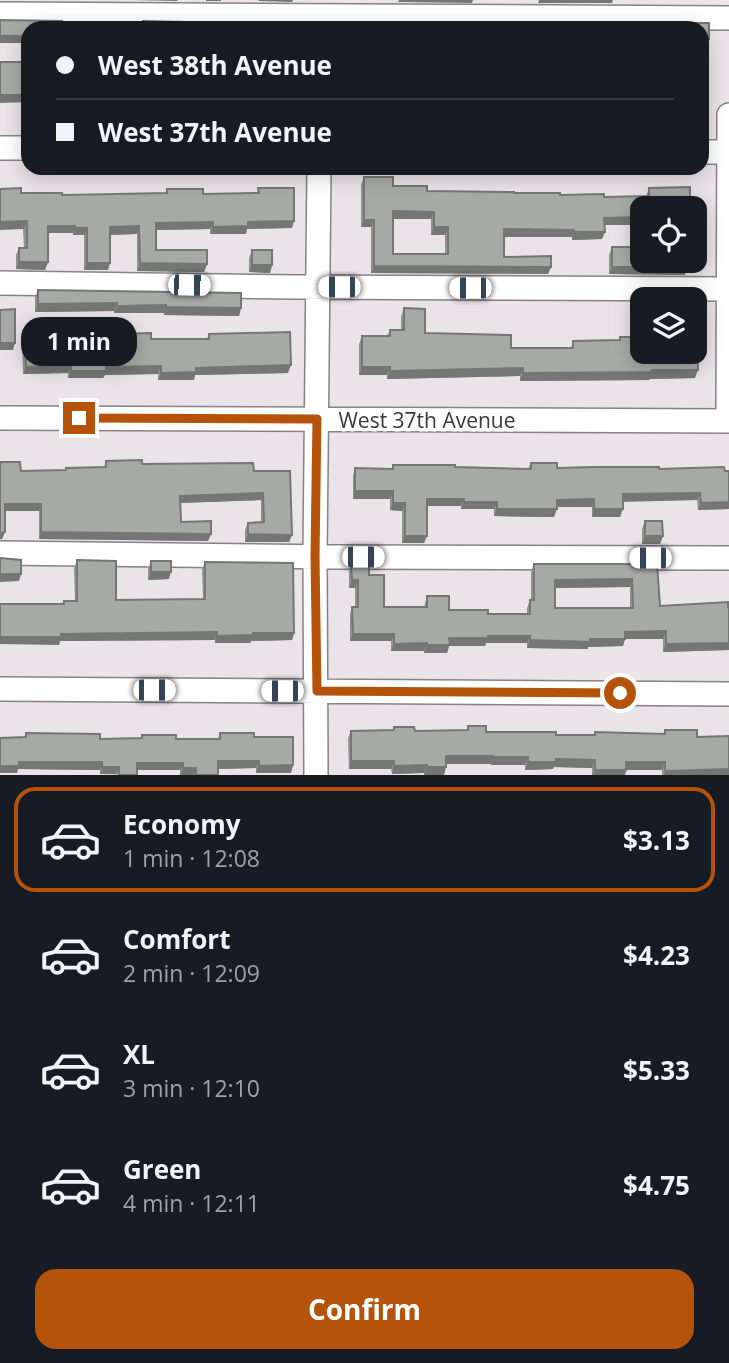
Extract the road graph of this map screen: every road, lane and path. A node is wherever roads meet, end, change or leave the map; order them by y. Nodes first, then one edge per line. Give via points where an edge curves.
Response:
1 (0, 14) edge
2 (319, 14) edge
3 (729, 18) edge
4 (729, 115) edge
5 (0, 148) edge
6 (21, 148) edge
7 (709, 152) edge
8 (729, 152) edge
9 (319, 175) edge
10 (0, 283) edge
11 (317, 287) junction
12 (729, 289) edge
13 (0, 418) edge
14 (317, 419) junction
15 (728, 421) edge
16 (0, 553) edge
17 (315, 556) junction
18 (729, 558) edge
19 (0, 689) edge
20 (317, 691) junction
21 (729, 694) edge
22 (316, 775) edge

1 - 2 street
2 - 3 street
4 - 8 street
5 - 6 street
7 - 8 street
8 - 12 street
9 - 11 street
10 - 11 street
11 - 12 street
11 - 14 street
12 - 15 street
13 - 14 street, West 37th Avenue
14 - 15 street, West 37th Avenue
14 - 17 street
16 - 17 street
17 - 18 street
17 - 20 street
19 - 20 street
20 - 21 street
20 - 22 street

